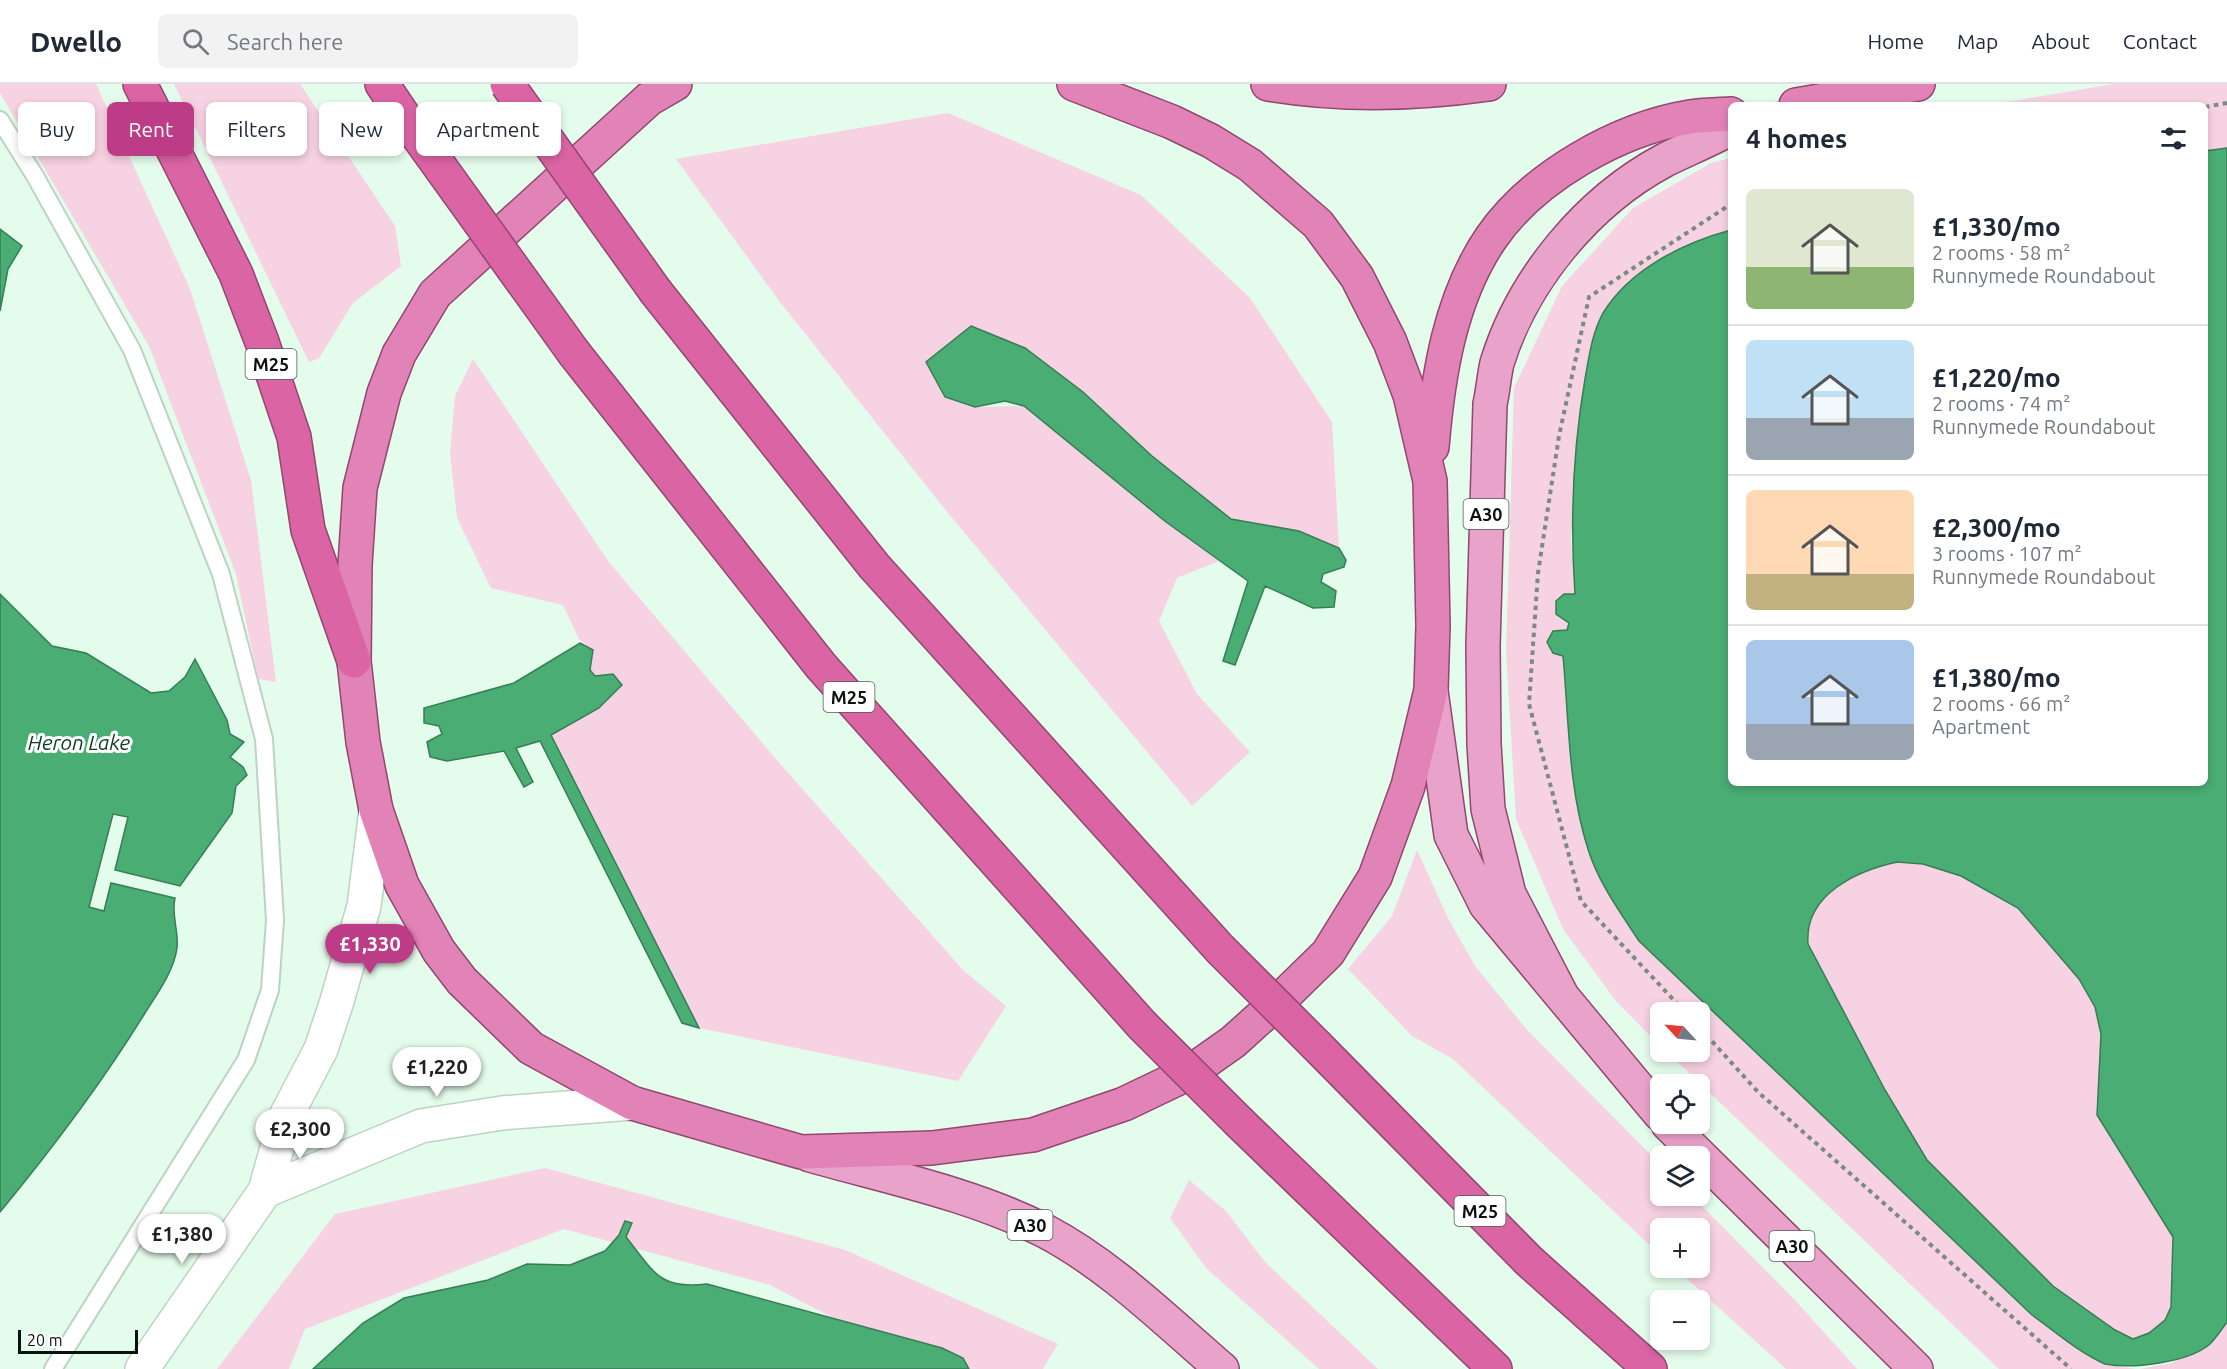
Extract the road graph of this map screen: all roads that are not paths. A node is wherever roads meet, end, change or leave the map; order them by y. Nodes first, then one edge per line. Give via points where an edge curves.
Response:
1 (140, 84) edge
2 (382, 84) edge
3 (507, 84) edge
4 (675, 84) edge
5 (1074, 84) edge
6 (1268, 84) edge
7 (1489, 84) edge
8 (1918, 84) edge
9 (1813, 102) edge
10 (1728, 114) edge
11 (0, 120) edge
12 (1728, 129) edge
13 (1430, 481) junction
14 (354, 661) junction
15 (1431, 690) junction
16 (376, 810) junction
17 (1561, 994) junction
18 (1650, 1102) edge
19 (632, 1103) junction
20 (1678, 1134) edge
21 (801, 1152) junction
22 (265, 1191) junction
23 (53, 1369) edge
24 (142, 1369) edge
25 (1222, 1369) edge
26 (1494, 1369) edge
27 (1650, 1369) edge
28 (1916, 1369) edge

1 - 14 highway, M25 via 236,274 262,342 294,437 308,530
2 - 26 highway, M25, bridge via 574,353 821,666 1142,1025
3 - 27 highway, M25, bridge via 656,292 874,566 1220,950 1529,1261
4 - 14 highway via 649,99 435,294 399,354 384,393 360,488
5 - 13 highway via 1211,141 1250,165 1318,224 1357,277 1390,342 1410,395
6 - 7 highway via 1370,92
8 - 9 highway
10 - 13 highway via 1690,117 1623,136 1550,179 1491,238 1457,309 1445,352 1436,401
11 - 23 lane via 132,350 221,574 264,739 275,920 270,990 246,1060
12 - 17 main road, A30 via 1629,183 1587,220 1541,272 1497,364 1490,404 1482,646 1488,809 1509,894
13 - 15 highway
14 - 16 highway
15 - 17 main road, A30 via 1450,835 1486,905
15 - 21 highway via 1408,786 1375,877 1328,953 1233,1042 1189,1073 1124,1104 1033,1135 932,1148
16 - 19 highway via 402,885 439,951 462,981 531,1048
16 - 22 main road via 364,906 321,1049 286,1116
17 - 18 main road, A30
19 - 21 highway
19 - 22 main road via 502,1113 421,1126
20 - 28 main road, A30
21 - 25 main road, A30 via 980,1205 1046,1232 1088,1257
22 - 24 main road

